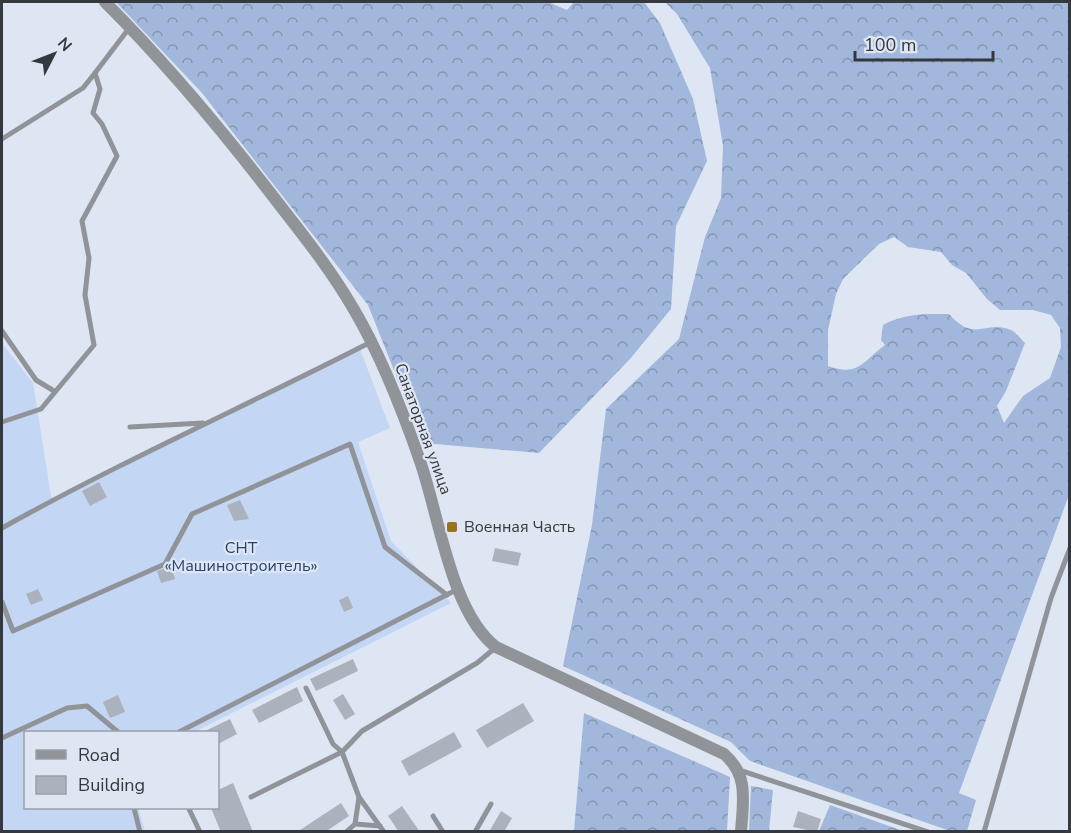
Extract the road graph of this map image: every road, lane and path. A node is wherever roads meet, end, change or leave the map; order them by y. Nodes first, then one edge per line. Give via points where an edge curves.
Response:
1 (105, 2) edge
2 (130, 27) junction
3 (95, 73) junction
4 (2, 140) edge
5 (2, 331) edge
6 (371, 342) junction
7 (54, 392) junction
8 (2, 422) edge
9 (213, 422) junction
10 (130, 427) dead end
11 (2, 528) edge
12 (1070, 548) edge
13 (452, 592) junction
14 (2, 602) edge
15 (496, 647) junction
16 (306, 688) dead end
17 (117, 731) edge
18 (182, 731) edge
19 (2, 738) edge
20 (342, 752) junction
21 (738, 769) junction
22 (251, 797) dead end
23 (360, 797) junction
24 (491, 804) dead end
25 (134, 809) edge
26 (189, 809) edge
27 (433, 816) dead end
28 (356, 824) junction
29 (380, 826) junction
30 (140, 831) edge
31 (200, 831) edge
32 (346, 831) edge
33 (384, 831) edge
34 (443, 831) edge
35 (475, 831) edge
36 (741, 831) edge
37 (928, 831) edge
38 (984, 831) edge

1 - 2 street, Санаторная улица
2 - 3 lane
2 - 6 street, Санаторная улица via 198,102 332,273
3 - 4 lane via 83,88
3 - 7 lane via 99,89 93,113 117,156 82,221 89,258 85,295 94,345
5 - 7 lane via 36,380
6 - 9 lane
6 - 13 street, Санаторная улица via 420,462
7 - 8 lane via 41,409
9 - 10 lane
9 - 11 lane via 164,442
12 - 38 lane via 1051,598
13 - 14 lane via 386,547 350,444 192,514 165,564 13,631
13 - 15 street, Санаторная улица via 474,626
13 - 18 lane
15 - 20 lane via 477,663 362,731
15 - 21 street, Санаторная улица via 709,745
16 - 20 lane via 333,744
17 - 19 lane via 87,706 75,707
20 - 22 lane
20 - 23 lane
21 - 36 street via 744,789
21 - 37 lane
23 - 28 lane
23 - 29 lane
24 - 35 lane
25 - 30 lane
26 - 31 lane
27 - 34 lane
28 - 29 lane
28 - 32 lane
29 - 33 lane

